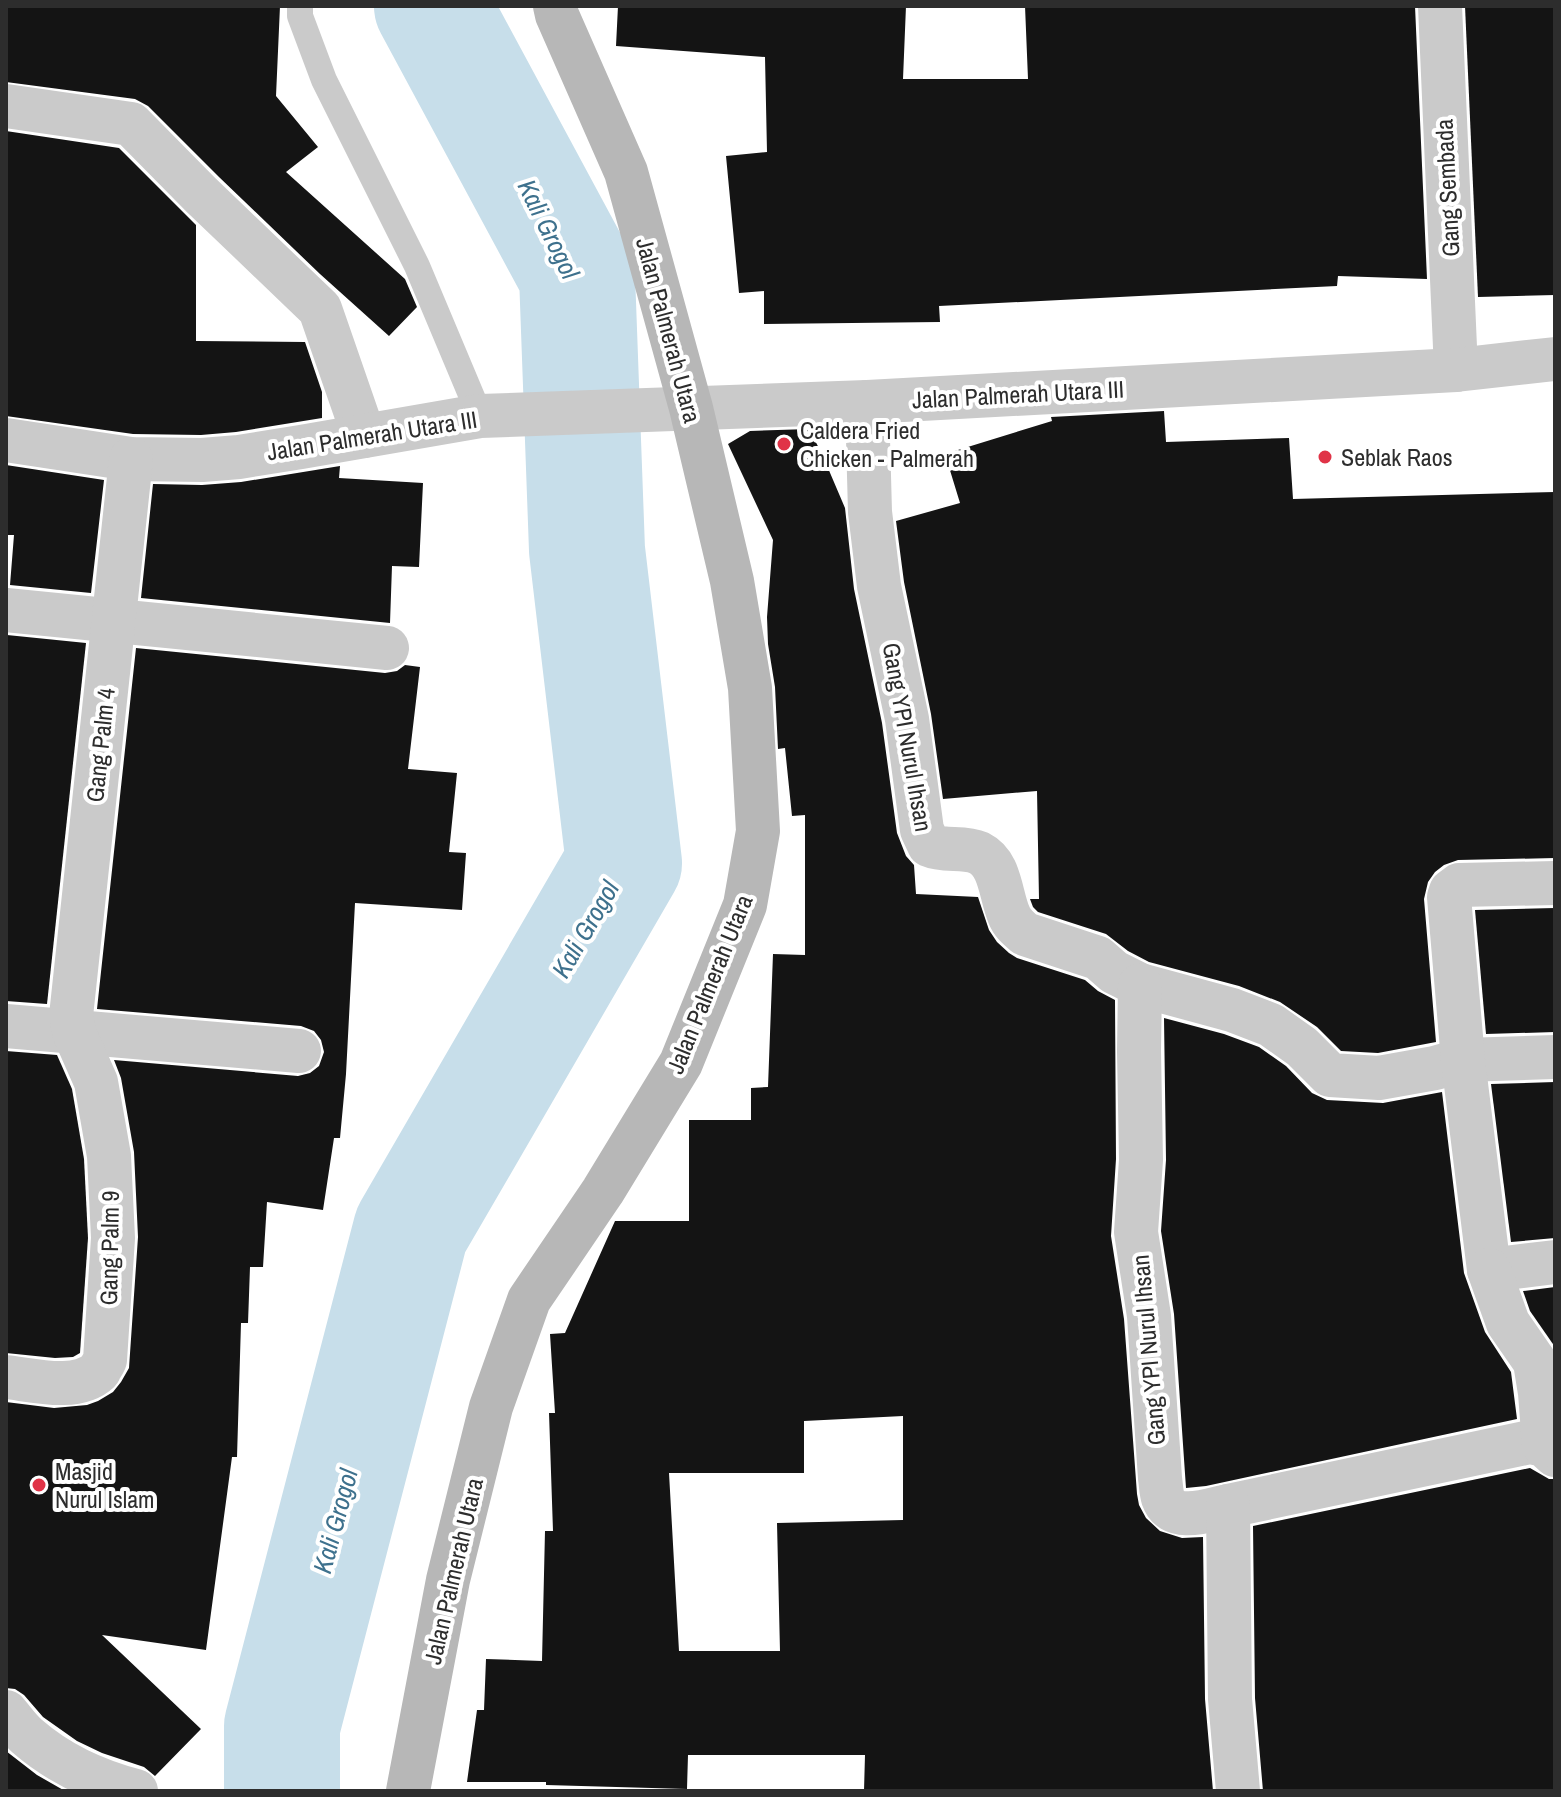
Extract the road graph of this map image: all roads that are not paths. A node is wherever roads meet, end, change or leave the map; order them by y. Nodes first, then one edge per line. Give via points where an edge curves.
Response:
1 (300, 6) edge
2 (555, 6) edge
3 (1440, 6) edge
4 (6, 106) edge
5 (1555, 359) edge
6 (1456, 370) junction
7 (867, 402) junction
8 (691, 408) junction
9 (480, 416) junction
10 (364, 436) junction
11 (6, 440) edge
12 (131, 459) junction
13 (6, 610) edge
14 (113, 620) junction
15 (387, 648) dead end
16 (1555, 883) edge
17 (1140, 985) junction
18 (6, 1026) edge
19 (74, 1032) junction
20 (299, 1051) dead end
21 (1555, 1057) edge
22 (1463, 1060) junction
23 (1555, 1262) edge
24 (1489, 1270) junction
25 (6, 1377) edge
26 (1549, 1450) edge
27 (1228, 1506) junction
28 (6, 1712) edge
29 (136, 1791) edge
30 (408, 1791) edge
31 (1238, 1791) edge

1 - 9 lane via 324,80 417,266
2 - 8 street, Jalan Palmerah Utara via 626,172
3 - 6 street, Gang Sembada
4 - 10 street via 131,124 320,309
5 - 6 street, Jalan Palmerah Utara III
6 - 7 street, Jalan Palmerah Utara III
7 - 8 street, Jalan Palmerah Utara III
7 - 17 street, Gang YPI Nurul Ihsan via 870,512 879,586 925,839 937,849 969,850 986,857 1009,917 1025,934 1098,958
8 - 9 street, Jalan Palmerah Utara III
8 - 30 street, Jalan Palmerah Utara via 732,581 750,688 758,831 745,905 681,1063 529,1300 491,1407 448,1580
9 - 10 street, Jalan Palmerah Utara III
10 - 12 street, Jalan Palmerah Utara III via 239,457
11 - 12 street, Jalan Palmerah Utara III
12 - 14 street, Gang Palm 4
13 - 14 street
14 - 15 street
14 - 19 street, Gang Palm 4 via 71,1016
16 - 22 street, Gang YPI Nurul Ihsan via 1459,885 1451,891
17 - 22 street, Gang YPI Nurul Ihsan via 1271,1025 1330,1075 1379,1078
17 - 27 street, Gang YPI Nurul Ihsan via 1136,1232 1149,1316 1163,1500 1185,1514
18 - 19 street
19 - 20 street
19 - 25 street, Gang Palm 9 via 96,1082 109,1156 113,1238 105,1360 82,1382
21 - 22 street, Gang YPI Nurul Ihsan
22 - 24 street, Gang YPI Nurul Ihsan
23 - 24 street
24 - 26 street, Gang YPI Nurul Ihsan via 1508,1323 1535,1362
26 - 27 street, Gang YPI Nurul Ihsan via 1530,1442
27 - 31 street via 1230,1699
28 - 29 street via 58,1759

